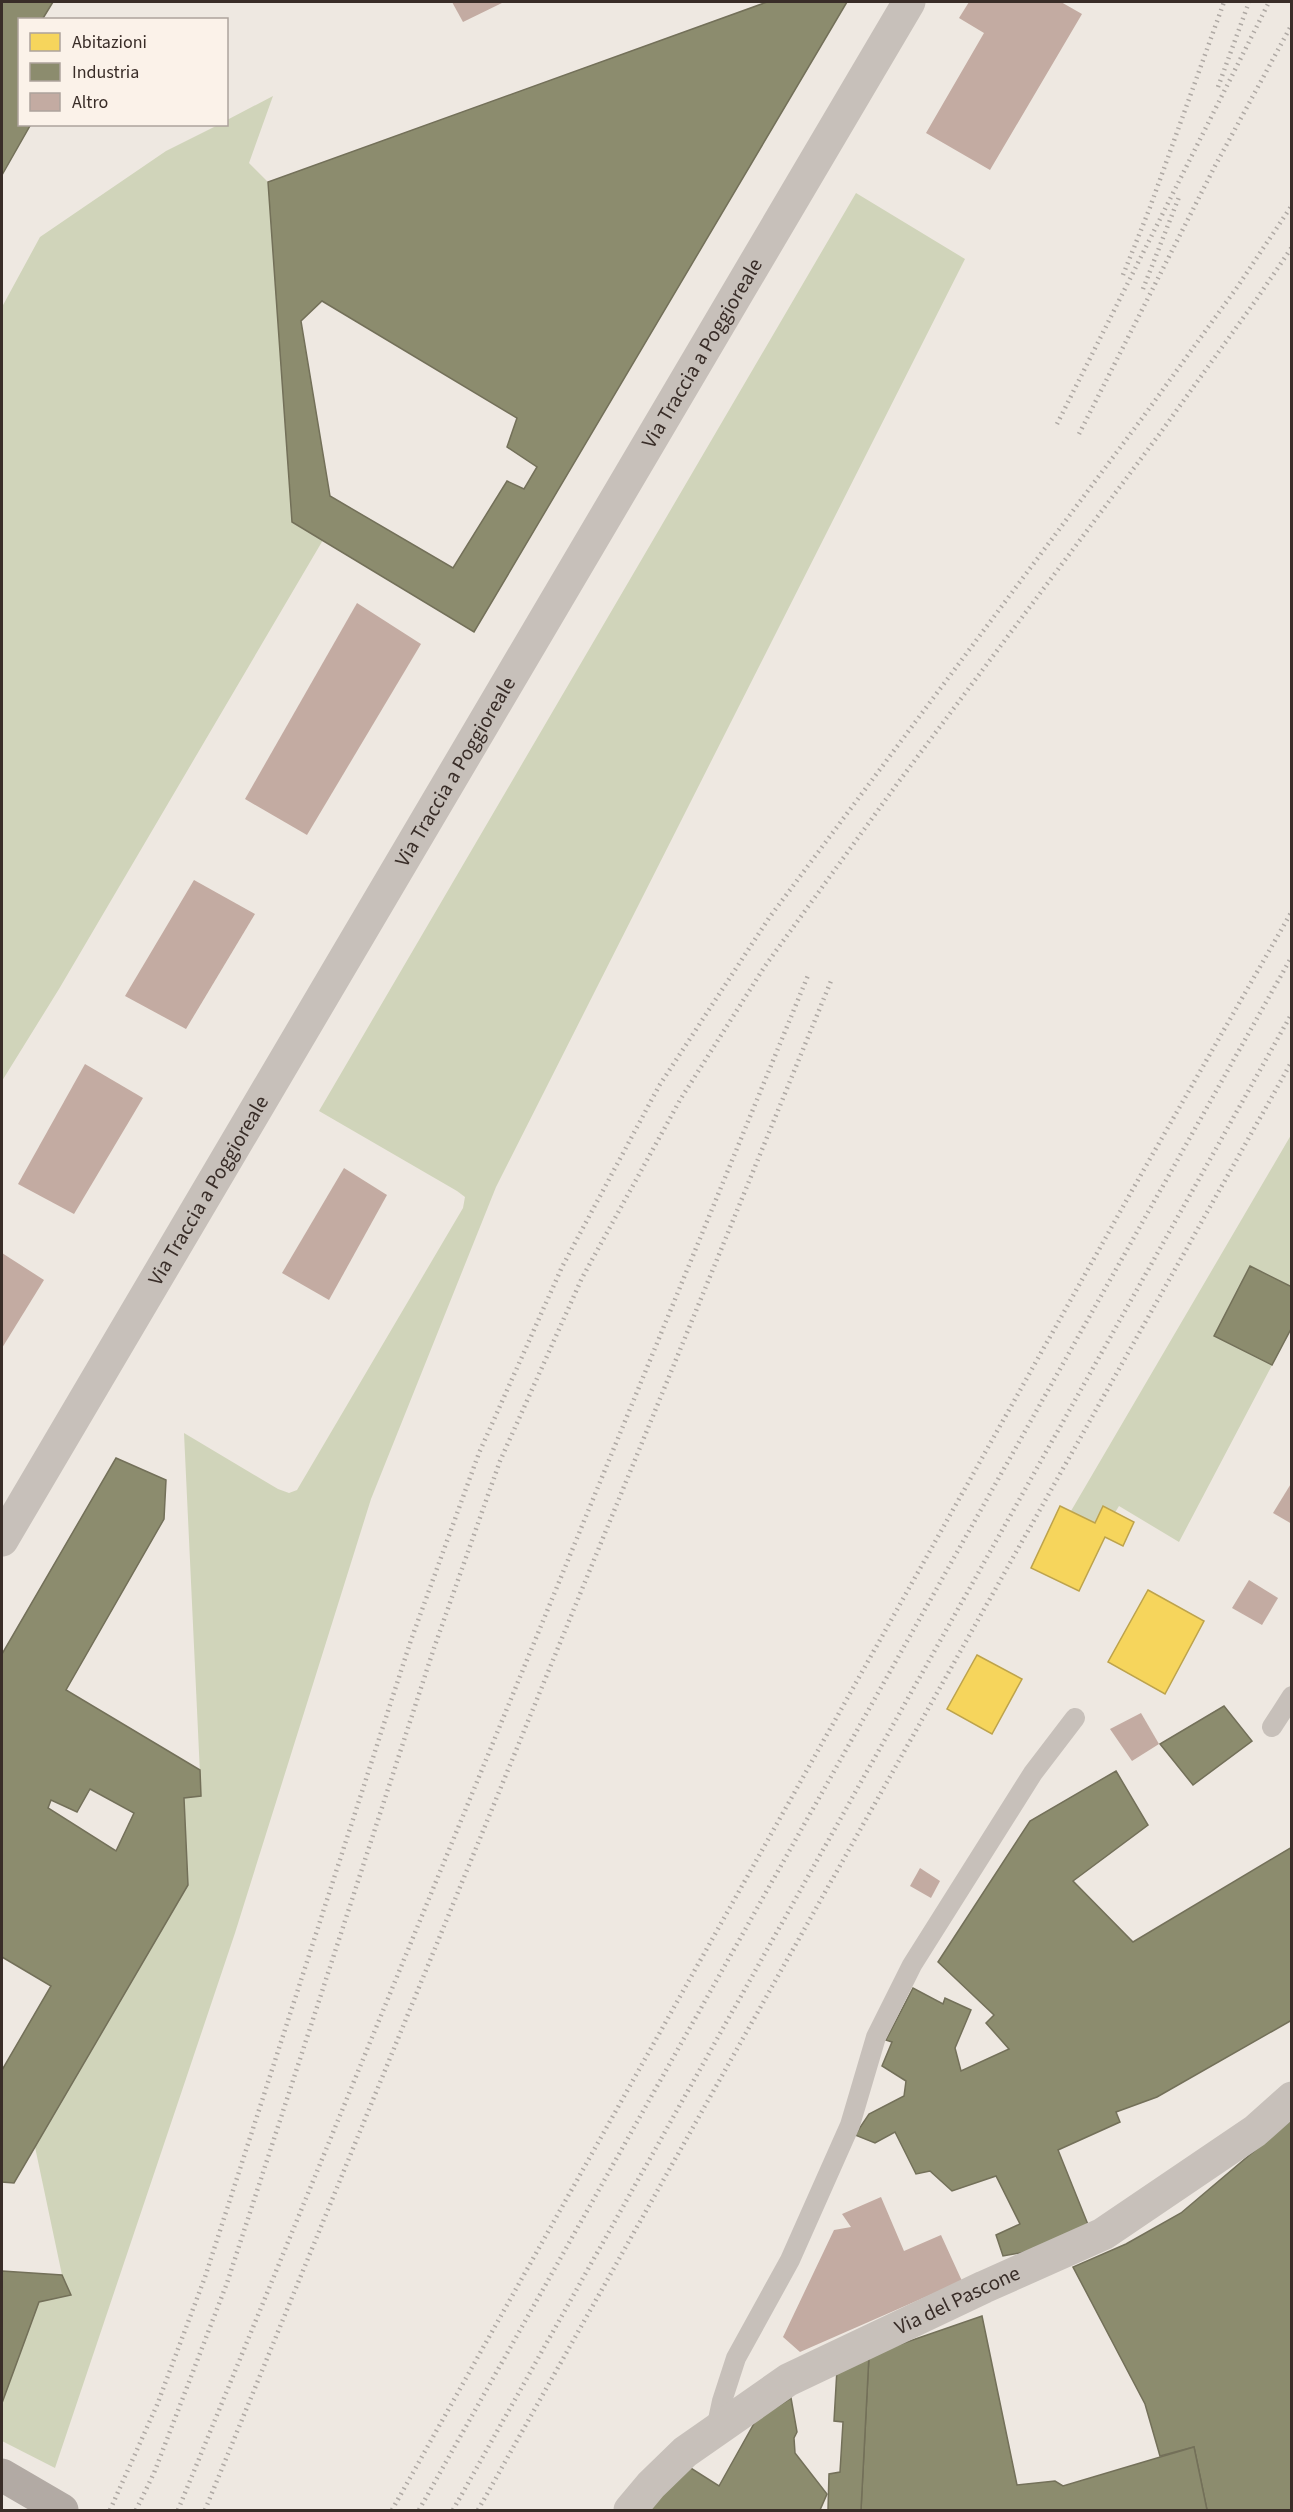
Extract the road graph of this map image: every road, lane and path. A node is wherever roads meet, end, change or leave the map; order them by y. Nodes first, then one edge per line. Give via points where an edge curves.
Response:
1 (909, 2) edge
2 (2, 1540) edge
3 (1292, 1696) edge
4 (1075, 1718) dead end
5 (1272, 1727) dead end
6 (1292, 2098) edge
7 (716, 2429) junction
8 (2, 2475) edge
9 (62, 2511) edge
10 (630, 2511) edge

1 - 2 street, Via Traccia a Poggioreale
3 - 5 lane
4 - 7 lane via 1033,1773 912,1965 876,2037 850,2125 790,2260 736,2358
6 - 7 street, Via del Pascone via 1255,2131 1103,2234 788,2380
7 - 10 street, Via del Pascone via 685,2452
8 - 9 highway

